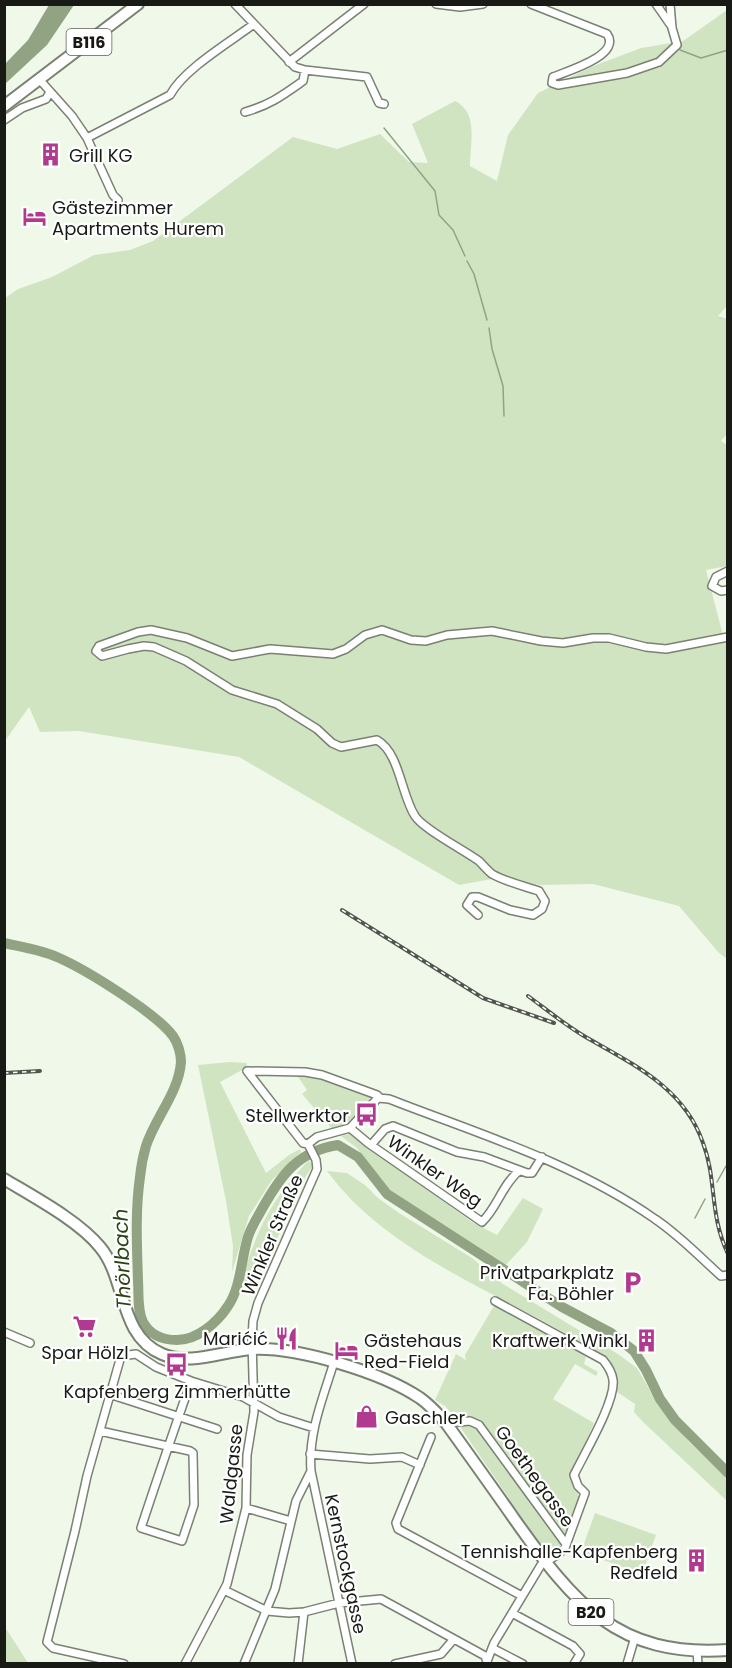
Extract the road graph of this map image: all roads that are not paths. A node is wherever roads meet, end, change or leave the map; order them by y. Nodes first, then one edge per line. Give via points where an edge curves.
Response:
1 (138, 4) edge
2 (235, 4) edge
3 (364, 4) edge
4 (436, 4) edge
5 (483, 4) edge
6 (531, 4) edge
7 (656, 4) edge
8 (670, 4) edge
9 (254, 24) junction
10 (672, 28) junction
11 (289, 62) junction
12 (305, 70) junction
13 (39, 79) junction
14 (50, 92) junction
15 (384, 104) dead end
16 (4, 106) edge
17 (245, 112) dead end
18 (4, 120) edge
19 (87, 138) junction
20 (118, 200) dead end
21 (728, 571) edge
22 (728, 590) edge
23 (728, 637) edge
24 (478, 915) dead end
25 (380, 1098) junction
26 (350, 1128) junction
27 (371, 1145) junction
28 (309, 1146) junction
29 (542, 1157) junction
30 (519, 1171) junction
31 (4, 1179) edge
32 (728, 1275) edge
33 (495, 1301) dead end
34 (4, 1332) edge
35 (30, 1343) dead end
36 (252, 1349) junction
37 (107, 1353) dead end
38 (121, 1356) junction
39 (334, 1362) junction
40 (191, 1381) junction
41 (109, 1394) junction
42 (253, 1401) junction
43 (178, 1416) junction
44 (446, 1423) junction
45 (314, 1428) junction
46 (217, 1429) dead end
47 (100, 1431) junction
48 (431, 1437) dead end
49 (168, 1446) junction
50 (310, 1454) junction
51 (420, 1465) junction
52 (311, 1471) junction
53 (246, 1508) junction
54 (291, 1521) junction
55 (566, 1544) junction
56 (545, 1563) junction
57 (224, 1590) junction
58 (522, 1596) junction
59 (339, 1603) junction
60 (267, 1611) junction
61 (304, 1612) junction
62 (512, 1613) junction
63 (635, 1637) junction
64 (453, 1640) junction
65 (492, 1648) junction
66 (728, 1650) edge
67 (697, 1651) junction
68 (485, 1662) edge
69 (124, 1664) edge
70 (185, 1664) edge
71 (244, 1664) edge
72 (298, 1664) edge
73 (352, 1664) edge
74 (395, 1664) edge
75 (523, 1664) edge
76 (574, 1664) edge
77 (627, 1664) edge
78 (698, 1664) edge

1 - 13 main road, B116
2 - 9 street
3 - 11 street
4 - 5 street
6 - 10 street via 610,37 611,45 605,54 554,77 553,85 627,73 659,62 677,45
7 - 10 street
8 - 10 street
9 - 11 street
9 - 19 street via 186,76 170,95
11 - 12 street
12 - 15 street via 367,77 379,103
12 - 17 street via 303,81 276,101
13 - 14 street
13 - 16 main road, B116
14 - 18 street via 46,99
14 - 19 street
19 - 20 street
21 - 22 street via 716,578 712,586
23 - 24 street via 666,649 609,638 563,643 492,631 411,640 382,630 333,654 270,649 232,656 187,638 151,630 99,646 96,651 102,656 154,646 232,690 277,704 341,747 377,740 383,743 421,824 491,873 539,891 545,901 533,915 472,897 467,905
25 - 26 street
25 - 28 street via 322,1075 246,1071
25 - 29 street
26 - 27 street, Winkler Weg
26 - 28 street via 317,1137
27 - 30 street via 393,1126
27 - 30 street, Winkler Weg via 482,1222
28 - 36 street, Winkler Straße via 317,1169 258,1303
29 - 30 street via 532,1173
29 - 32 street via 638,1207 721,1276
31 - 36 main road, B20 via 97,1242 114,1271 136,1332 152,1349 171,1357 190,1358
33 - 55 street via 582,1347 611,1370 613,1392 574,1475 585,1493
34 - 35 street
36 - 39 main road, B20 via 302,1353
36 - 42 street, Waldgasse
37 - 38 street
38 - 40 street via 136,1354
38 - 41 street
39 - 44 main road, B20 via 402,1388 429,1405
39 - 45 street, Kernstockgasse
40 - 42 street
40 - 43 street
41 - 43 street
41 - 47 street
42 - 45 street via 279,1417
42 - 53 street, Waldgasse
43 - 46 street
43 - 49 street
44 - 55 street, Goethegasse via 470,1421 479,1425
44 - 56 main road, B20
45 - 50 street, Kernstockgasse
47 - 49 street
47 - 69 street via 47,1642 53,1648
48 - 51 street
49 - 49 street via 190,1451 194,1457 194,1505 182,1541 141,1528
50 - 51 street via 370,1459 402,1457
50 - 52 street, Kernstockgasse
51 - 58 street via 396,1523 398,1529
52 - 54 street
52 - 59 street, Kernstockgasse
53 - 54 street
53 - 57 street, Waldgasse
54 - 60 street
55 - 56 street
56 - 58 street
56 - 63 main road, B20 via 586,1608
57 - 60 street
57 - 70 street, Waldgasse
58 - 62 street
59 - 61 street
59 - 64 street via 381,1599
59 - 73 street, Kernstockgasse
60 - 61 street
60 - 71 street
61 - 72 street
62 - 65 street
62 - 76 street via 573,1646 580,1654
63 - 67 main road, B20
63 - 77 street
64 - 68 street
64 - 74 street via 441,1654
65 - 68 street
65 - 75 street
66 - 67 main road, B20
67 - 78 street

